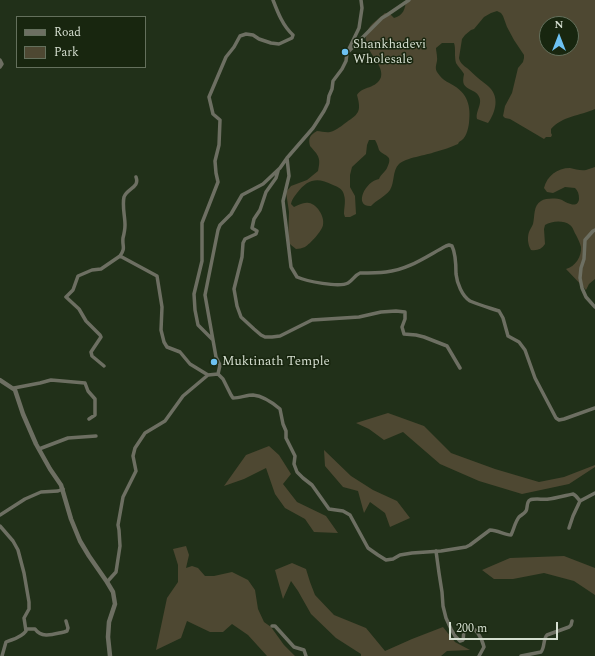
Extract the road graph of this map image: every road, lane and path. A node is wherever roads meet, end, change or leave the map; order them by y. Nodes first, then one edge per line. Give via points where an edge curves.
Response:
1 (273, 0) edge
2 (361, 0) edge
3 (410, 0) edge
4 (347, 53) junction
5 (0, 60) edge
6 (0, 67) edge
7 (287, 158) junction
8 (280, 168) junction
9 (136, 177) dead end
10 (595, 230) edge
11 (120, 256) junction
12 (595, 307) edge
13 (212, 340) junction
14 (104, 366) dead end
15 (460, 368) dead end
16 (218, 374) junction
17 (208, 375) junction
18 (0, 380) edge
19 (14, 388) junction
20 (595, 408) edge
21 (88, 419) dead end
22 (96, 436) dead end
23 (39, 449) junction
24 (62, 489) junction
25 (595, 493) edge
26 (580, 501) junction
27 (0, 515) edge
28 (0, 526) edge
29 (570, 528) dead end
30 (436, 551) junction
31 (107, 582) junction
32 (66, 621) dead end
33 (572, 621) dead end
34 (272, 626) dead end
35 (26, 629) junction
36 (2, 656) edge
37 (110, 656) edge
38 (306, 656) edge
39 (479, 656) edge
40 (521, 656) edge

1 - 13 street via 293,35 292,38 279,44 253,35 240,36 226,57 209,97 213,114 220,120 219,145 215,161 218,182 202,223 202,261 194,294 198,325
2 - 4 street via 359,28
3 - 4 street via 382,18
4 - 7 street via 346,61 333,81 324,111
5 - 6 street
7 - 8 street
7 - 20 street via 288,176 283,206 291,267 297,277 340,285 360,273 398,270 421,261 446,246 452,246 457,278 465,296 469,300 499,311 508,336 525,350 537,382 556,418 564,419
8 - 13 street via 263,184 242,195 231,214 220,224 205,296
8 - 15 street via 254,219 252,228 257,231 256,234 245,239 243,243 234,289 241,316 261,335 272,337 280,336 312,320 353,318 396,310 405,312 402,327 404,334 424,337 447,346
9 - 11 street via 137,183 126,193 124,199 124,246
10 - 12 street via 585,240 580,278 586,297
11 - 14 street via 101,269 78,276 73,290 66,297 80,309 86,321 100,335 91,352
11 - 17 street via 157,276 164,342 167,347 180,352 190,364
13 - 16 street via 220,365
16 - 17 street
16 - 30 street via 233,398 259,396 280,409 288,445 295,456 297,472 312,485 329,509 350,515 368,548 386,560 400,555
17 - 31 street via 183,396 165,421 145,432 135,448 133,456 136,471 123,497 118,525 120,546 116,572
18 - 19 street
19 - 21 street via 51,380 85,383 95,399 95,415
19 - 23 street
22 - 23 street via 68,438
23 - 24 street
24 - 27 street via 41,492
24 - 31 street via 80,540
25 - 26 street
26 - 29 street
26 - 30 street via 572,494 546,500 531,499 511,535 490,530 470,545
28 - 35 street via 18,550 24,573 29,602 29,609 24,618
30 - 39 street via 442,606 446,618 460,641 463,640 465,627 473,628 484,647
31 - 37 street via 115,604 109,622
32 - 35 street via 68,628 64,632 46,635 35,629
33 - 40 street via 569,627 545,637 542,652
34 - 38 street via 275,626 294,647 304,650
35 - 36 street via 23,635 6,642

